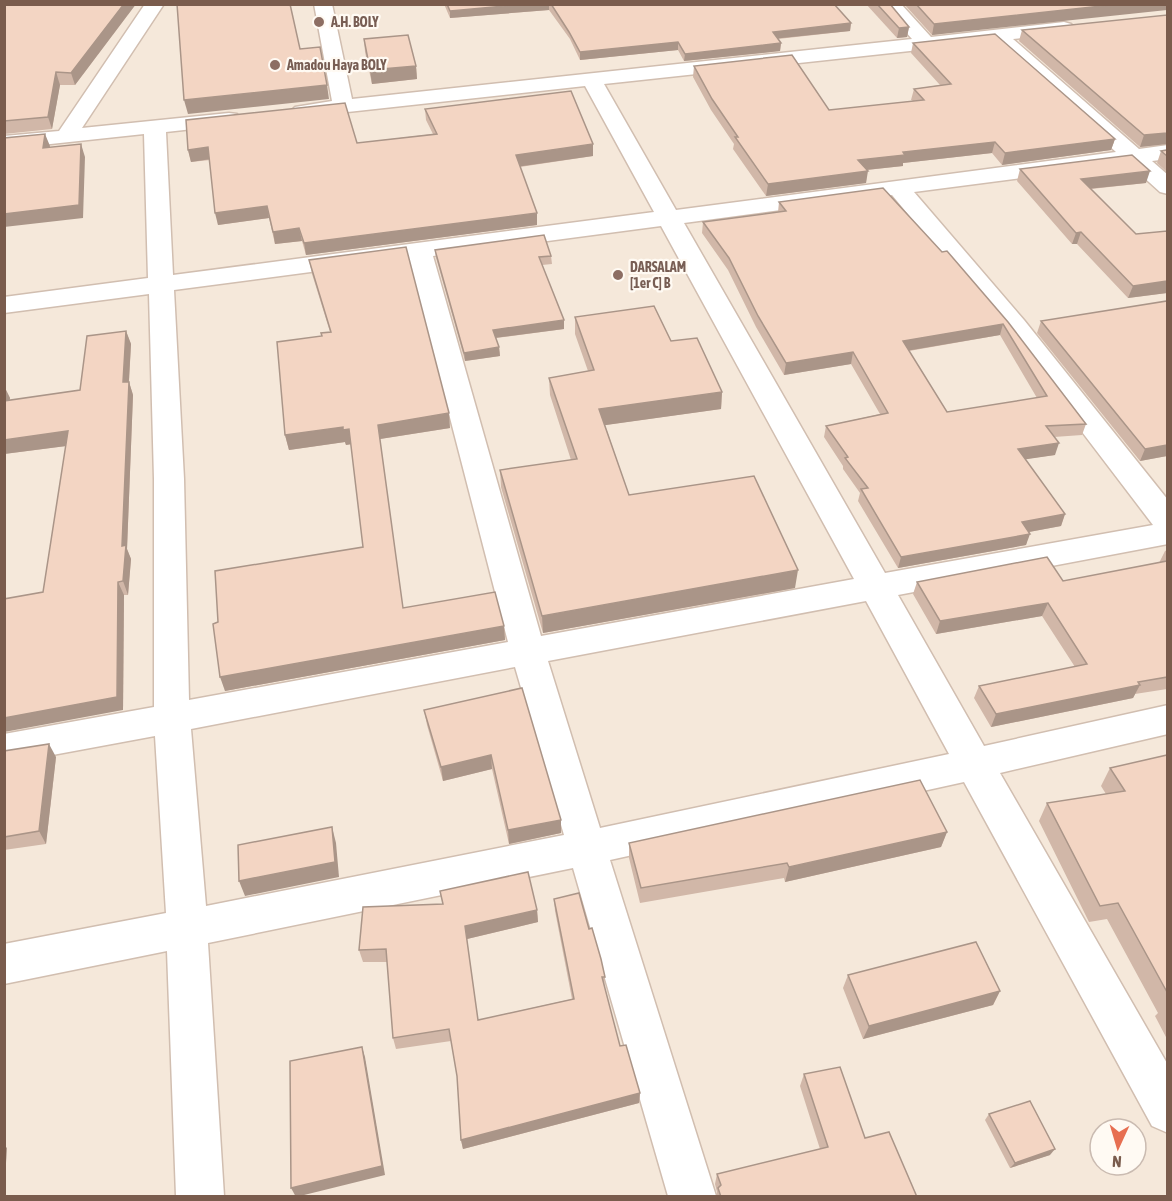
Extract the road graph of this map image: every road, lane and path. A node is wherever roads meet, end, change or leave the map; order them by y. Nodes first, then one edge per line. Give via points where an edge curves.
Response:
1 (155, 4) edge
2 (324, 4) edge
3 (890, 4) edge
4 (1088, 25) edge
5 (997, 35) junction
6 (926, 43) junction
7 (591, 79) junction
8 (343, 106) junction
9 (284, 113) edge
10 (249, 116) edge
11 (155, 127) junction
12 (66, 136) junction
13 (4, 143) edge
14 (1167, 152) edge
15 (1133, 157) junction
16 (1167, 187) edge
17 (897, 188) junction
18 (669, 218) junction
19 (419, 251) junction
20 (161, 285) junction
21 (4, 306) edge
22 (1167, 522) edge
23 (1167, 533) edge
24 (875, 587) junction
25 (528, 652) junction
26 (172, 717) junction
27 (1167, 719) edge
28 (4, 749) edge
29 (975, 765) junction
30 (587, 848) junction
31 (187, 928) junction
32 (4, 964) edge
33 (1167, 1110) edge
34 (200, 1197) edge
35 (692, 1197) edge

1 - 12 street
2 - 8 street
3 - 6 street
4 - 5 street
5 - 6 street
5 - 15 street
6 - 7 street
7 - 8 street
7 - 18 street
8 - 9 street
10 - 11 street
11 - 12 street
11 - 20 street
12 - 13 street
14 - 15 street
15 - 16 street
15 - 17 street
17 - 18 street
17 - 22 street via 1027,324
18 - 19 street
18 - 24 street
19 - 20 street
19 - 25 street
20 - 21 street
20 - 26 street via 169,479
23 - 24 street
24 - 25 street
24 - 29 street
25 - 26 street
25 - 30 street
26 - 28 street
26 - 31 street
27 - 29 street
29 - 30 street
29 - 33 street
30 - 31 street
30 - 35 street
31 - 32 street
31 - 34 street

